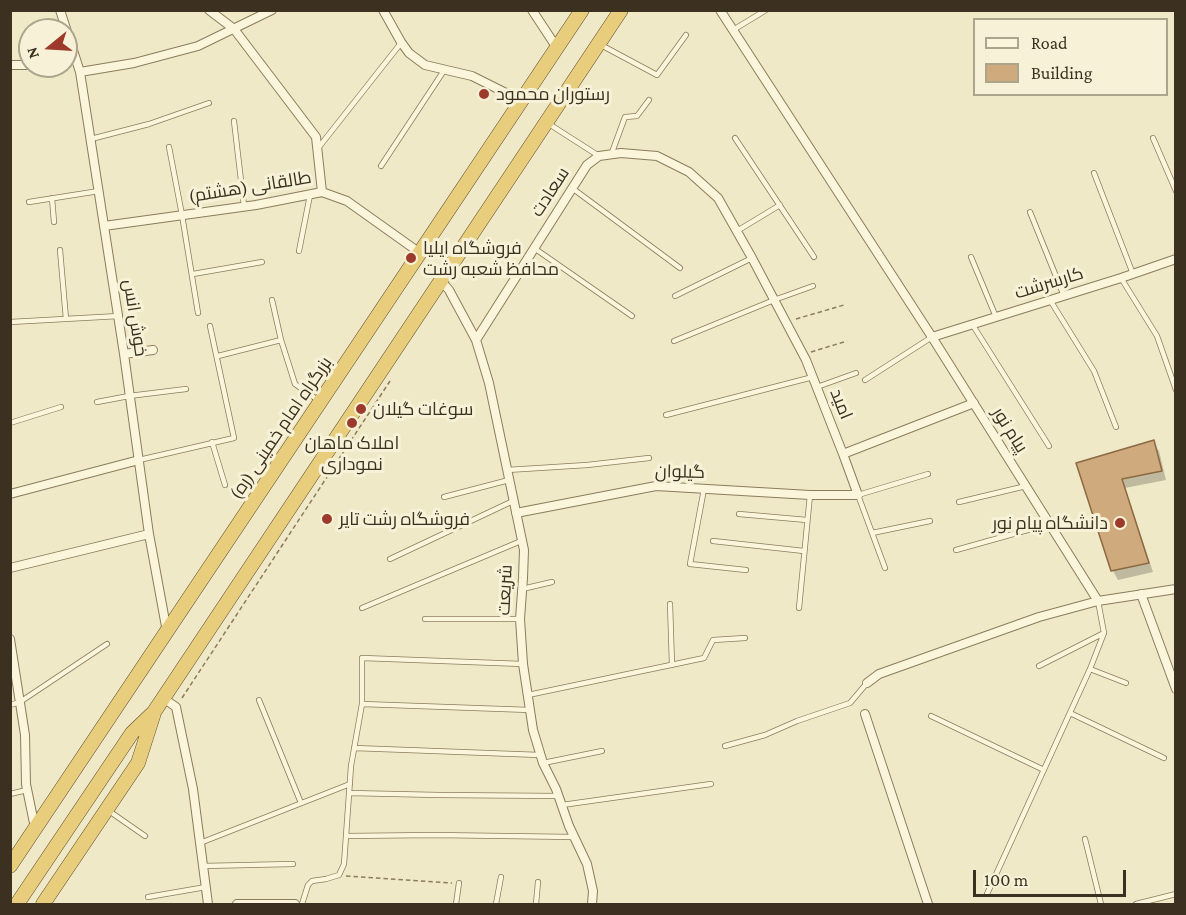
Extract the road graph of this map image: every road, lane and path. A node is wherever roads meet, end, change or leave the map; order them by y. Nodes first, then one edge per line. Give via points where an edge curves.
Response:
1 (60, 10) edge
2 (209, 10) edge
3 (272, 10) edge
4 (383, 10) edge
5 (532, 10) edge
6 (582, 10) edge
7 (621, 10) edge
8 (720, 10) edge
9 (766, 10) edge
10 (234, 29) junction
11 (733, 30) junction
12 (686, 35) dead end
13 (401, 42) junction
14 (599, 44) junction
15 (557, 48) junction
16 (79, 67) junction
17 (445, 69) junction
18 (649, 100) dead end
19 (522, 101) junction
20 (208, 103) dead end
21 (234, 121) dead end
22 (547, 123) junction
23 (735, 138) dead end
24 (1153, 138) dead end
25 (91, 139) junction
26 (170, 147) dead end
27 (317, 149) junction
28 (611, 155) junction
29 (599, 156) junction
30 (381, 166) dead end
31 (1094, 173) dead end
32 (572, 188) junction
33 (99, 191) junction
34 (1176, 191) edge
35 (322, 192) junction
36 (310, 194) junction
37 (52, 198) junction
38 (29, 202) dead end
39 (780, 205) junction
40 (244, 206) junction
41 (1030, 212) dead end
42 (182, 215) junction
43 (54, 222) dead end
44 (104, 226) junction
45 (736, 231) junction
46 (534, 248) junction
47 (60, 250) dead end
48 (299, 251) dead end
49 (420, 253) junction
50 (814, 257) dead end
51 (971, 257) dead end
52 (752, 258) junction
53 (1176, 259) edge
54 (262, 262) dead end
55 (681, 268) dead end
56 (192, 274) junction
57 (1133, 274) junction
58 (1121, 278) junction
59 (441, 281) junction
60 (813, 286) dead end
61 (675, 296) dead end
62 (1064, 296) junction
63 (272, 300) dead end
64 (774, 300) junction
65 (1050, 300) junction
66 (844, 304) dead end
67 (198, 313) dead end
68 (118, 316) junction
69 (632, 316) dead end
70 (996, 317) junction
71 (66, 319) junction
72 (10, 322) edge
73 (785, 322) junction
74 (972, 324) junction
75 (210, 326) dead end
76 (932, 337) junction
77 (281, 340) junction
78 (476, 340) junction
79 (848, 340) dead end
80 (674, 341) dead end
81 (153, 350) dead end
82 (124, 354) junction
83 (803, 355) junction
84 (218, 356) junction
85 (856, 373) dead end
86 (813, 377) junction
87 (865, 380) dead end
88 (389, 382) dead end
89 (817, 387) junction
90 (186, 389) dead end
91 (1176, 390) edge
92 (129, 396) junction
93 (97, 402) dead end
94 (321, 402) junction
95 (974, 403) junction
96 (61, 407) dead end
97 (666, 415) dead end
98 (10, 423) edge
99 (1116, 427) dead end
100 (212, 442) junction
101 (1048, 446) dead end
102 (843, 454) junction
103 (649, 458) dead end
104 (139, 460) junction
105 (507, 470) junction
106 (928, 474) dead end
107 (509, 480) junction
108 (225, 486) dead end
109 (1026, 486) junction
110 (704, 489) junction
111 (10, 494) edge
112 (810, 495) junction
113 (858, 495) junction
114 (444, 497) dead end
115 (513, 501) junction
116 (958, 502) dead end
117 (516, 513) junction
118 (739, 514) dead end
119 (807, 520) junction
120 (930, 521) dead end
121 (1049, 524) junction
122 (872, 533) junction
123 (149, 534) junction
124 (522, 541) junction
125 (713, 541) dead end
126 (956, 550) dead end
127 (804, 551) junction
128 (390, 559) dead end
129 (10, 568) edge
130 (885, 568) dead end
131 (746, 570) dead end
132 (552, 582) dead end
133 (522, 589) junction
134 (1176, 589) edge
135 (1141, 594) junction
136 (1098, 601) junction
137 (670, 604) dead end
138 (362, 608) dead end
139 (799, 608) dead end
140 (425, 619) dead end
141 (520, 619) junction
142 (167, 632) junction
143 (1104, 633) junction
144 (745, 638) dead end
145 (10, 639) edge
146 (107, 644) dead end
147 (12, 660) edge
148 (523, 664) junction
149 (672, 665) junction
150 (1039, 666) dead end
151 (1090, 669) junction
152 (867, 683) joint
153 (1126, 683) dead end
154 (1176, 688) edge
155 (528, 695) junction
156 (163, 698) junction
157 (260, 700) dead end
158 (20, 702) junction
159 (362, 704) junction
160 (10, 705) edge
161 (176, 707) junction
162 (530, 710) junction
163 (154, 712) junction
164 (1070, 713) junction
165 (865, 714) dead end
166 (931, 716) dead end
167 (725, 746) dead end
168 (354, 748) junction
169 (602, 751) dead end
170 (1164, 758) dead end
171 (542, 759) junction
172 (1044, 770) junction
173 (350, 784) junction
174 (711, 784) dead end
175 (27, 790) junction
176 (349, 793) junction
177 (10, 794) edge
178 (559, 796) junction
179 (301, 803) junction
180 (562, 805) junction
181 (107, 809) junction
182 (35, 829) junction
183 (145, 836) dead end
184 (346, 836) junction
185 (575, 837) junction
186 (1085, 839) dead end
187 (200, 843) junction
188 (293, 864) dead end
189 (10, 866) edge
190 (203, 866) junction
191 (339, 874) junction
192 (501, 877) dead end
193 (538, 882) dead end
194 (459, 883) joint
195 (206, 887) junction
196 (987, 894) dead end
197 (1176, 894) edge
198 (148, 897) dead end
199 (17, 904) edge
200 (43, 904) edge
201 (208, 904) edge
202 (237, 904) edge
203 (295, 904) edge
204 (302, 904) edge
205 (456, 904) edge
206 (496, 904) edge
207 (536, 904) edge
208 (592, 904) edge
209 (928, 904) edge
210 (1101, 904) edge
211 (1137, 904) edge

1 - 16 street, خوش انس
2 - 10 street
3 - 10 street
4 - 13 street
5 - 15 street
6 - 15 highway, بزرگراه امام خمینی (ره)
7 - 14 highway
8 - 11 street, پیام نور
9 - 11 lane
10 - 16 street via 198,46 134,63
10 - 27 street via 316,137
11 - 76 street, پیام نور
12 - 14 lane via 657,75
13 - 17 street via 425,65
13 - 27 lane
14 - 22 highway
15 - 19 highway, بزرگراه امام خمینی (ره)
16 - 25 street, خوش انس
17 - 19 street via 472,76
17 - 30 lane
18 - 28 lane via 637,116 625,117
19 - 49 highway, بزرگراه امام خمینی (ره)
20 - 25 lane
21 - 40 lane
22 - 29 lane
22 - 59 highway
23 - 39 lane
24 - 34 lane
25 - 33 street, خوش انس
26 - 42 lane
27 - 35 street
28 - 29 street, امید
28 - 45 street, امید via 657,156 689,172 718,198
29 - 32 street, سعادت via 587,165
31 - 57 lane
32 - 46 street, سعادت
32 - 55 lane
33 - 37 lane
33 - 44 street, خوش انس
35 - 36 street, طالقانی (هشتم)
35 - 49 street, طالقانی (هشتم) via 347,201
36 - 40 street, طالقانی (هشتم)
36 - 48 lane
37 - 38 lane
37 - 43 lane
39 - 45 lane
39 - 50 lane
40 - 42 street, طالقانی (هشتم)
41 - 62 lane
42 - 44 street, طالقانی (هشتم)
42 - 56 lane
44 - 68 street, خوش انس
45 - 52 street, امید
46 - 69 lane
46 - 78 street, سعادت
47 - 71 lane
49 - 94 highway, بزرگراه امام خمینی (ره)
51 - 70 lane
52 - 61 lane
52 - 64 street, امید
53 - 57 street, کارسرشت
54 - 56 lane
56 - 67 lane
57 - 58 street, کارسرشت
58 - 62 street, کارسرشت
58 - 91 lane via 1157,336
59 - 78 street, شریعت
59 - 156 highway
60 - 64 lane
62 - 65 street, کارسرشت
63 - 77 lane
64 - 73 street, امید
64 - 80 lane
65 - 70 street, کارسرشت
65 - 99 lane via 1094,371
66 - 73 path
68 - 71 lane
68 - 82 street, خوش انس
70 - 74 street, کارسرشت
71 - 72 lane
73 - 83 street, امید
74 - 76 street, کارسرشت
74 - 101 lane
75 - 84 lane
76 - 87 lane
76 - 95 street, پیام نور
77 - 84 lane
77 - 94 lane via 295,384
78 - 105 street, شریعت
79 - 83 path
81 - 82 street
82 - 92 street, خوش انس
83 - 86 street, امید
84 - 100 lane via 234,438
85 - 89 lane
86 - 89 street, امید
86 - 97 lane
88 - 161 path
89 - 102 street, امید
90 - 92 lane
92 - 93 lane
92 - 104 street, خوش انس
94 - 142 highway, بزرگراه امام خمینی (ره)
95 - 102 street
95 - 109 street, پیام نور
96 - 98 lane
100 - 104 lane
100 - 108 lane
102 - 113 street, امید
103 - 105 lane
104 - 111 street
104 - 123 street, خوش انس
105 - 107 street, شریعت
106 - 113 lane
107 - 114 lane
107 - 115 street, شریعت
109 - 116 lane
109 - 121 street, پیام نور
110 - 112 street, گیلوان
110 - 117 street, گیلوان via 656,486
110 - 131 lane via 690,564
112 - 113 street, گیلوان
112 - 119 lane
113 - 122 lane, امید
115 - 117 street, شریعت
115 - 128 lane
117 - 124 street, شریعت
118 - 119 lane
119 - 127 lane
120 - 122 lane
121 - 126 lane
121 - 136 street, پیام نور
122 - 130 lane, امید
123 - 129 street
123 - 142 street, خوش انس
124 - 133 street, شریعت
124 - 138 lane
125 - 127 lane
127 - 139 lane
132 - 133 lane
133 - 141 street, شریعت
134 - 135 street
135 - 136 street
135 - 154 street
136 - 143 lane, پیام نور
136 - 152 street via 1039,616 879,674
137 - 149 lane
140 - 141 lane
141 - 148 street, شریعت
142 - 182 highway, بزرگراه امام خمینی (ره)
143 - 150 lane
143 - 151 lane
144 - 149 lane via 712,640 704,658
145 - 147 street
146 - 158 lane
147 - 158 street
148 - 155 street, شریعت
148 - 159 lane via 363,658
149 - 155 lane
151 - 153 lane
151 - 164 lane
152 - 167 lane via 850,703
155 - 162 street, شریعت
156 - 161 street
156 - 163 highway
157 - 179 lane
158 - 160 lane
158 - 175 street
159 - 162 lane
159 - 168 lane
161 - 187 street
162 - 171 street, شریعت
163 - 181 highway via 139,761
163 - 199 highway via 133,731
164 - 170 lane
164 - 172 lane
165 - 209 street
166 - 172 lane
168 - 171 lane
168 - 173 lane
169 - 171 lane
171 - 178 street, شریعت
172 - 196 lane
173 - 176 lane
173 - 179 lane
174 - 180 lane
175 - 177 lane
175 - 182 street
176 - 178 lane
176 - 184 lane
178 - 180 street, شریعت
179 - 187 lane
180 - 185 street, شریعت
181 - 183 lane
181 - 200 highway
182 - 189 highway, بزرگراه امام خمینی (ره)
184 - 185 lane
184 - 191 lane via 344,864
185 - 208 street, شریعت via 587,864
186 - 210 lane
187 - 190 street
188 - 190 lane
190 - 195 street
191 - 194 path
191 - 204 lane via 312,881
192 - 206 lane
193 - 207 lane
194 - 205 lane
195 - 198 lane
195 - 201 street
197 - 211 lane
202 - 203 street

